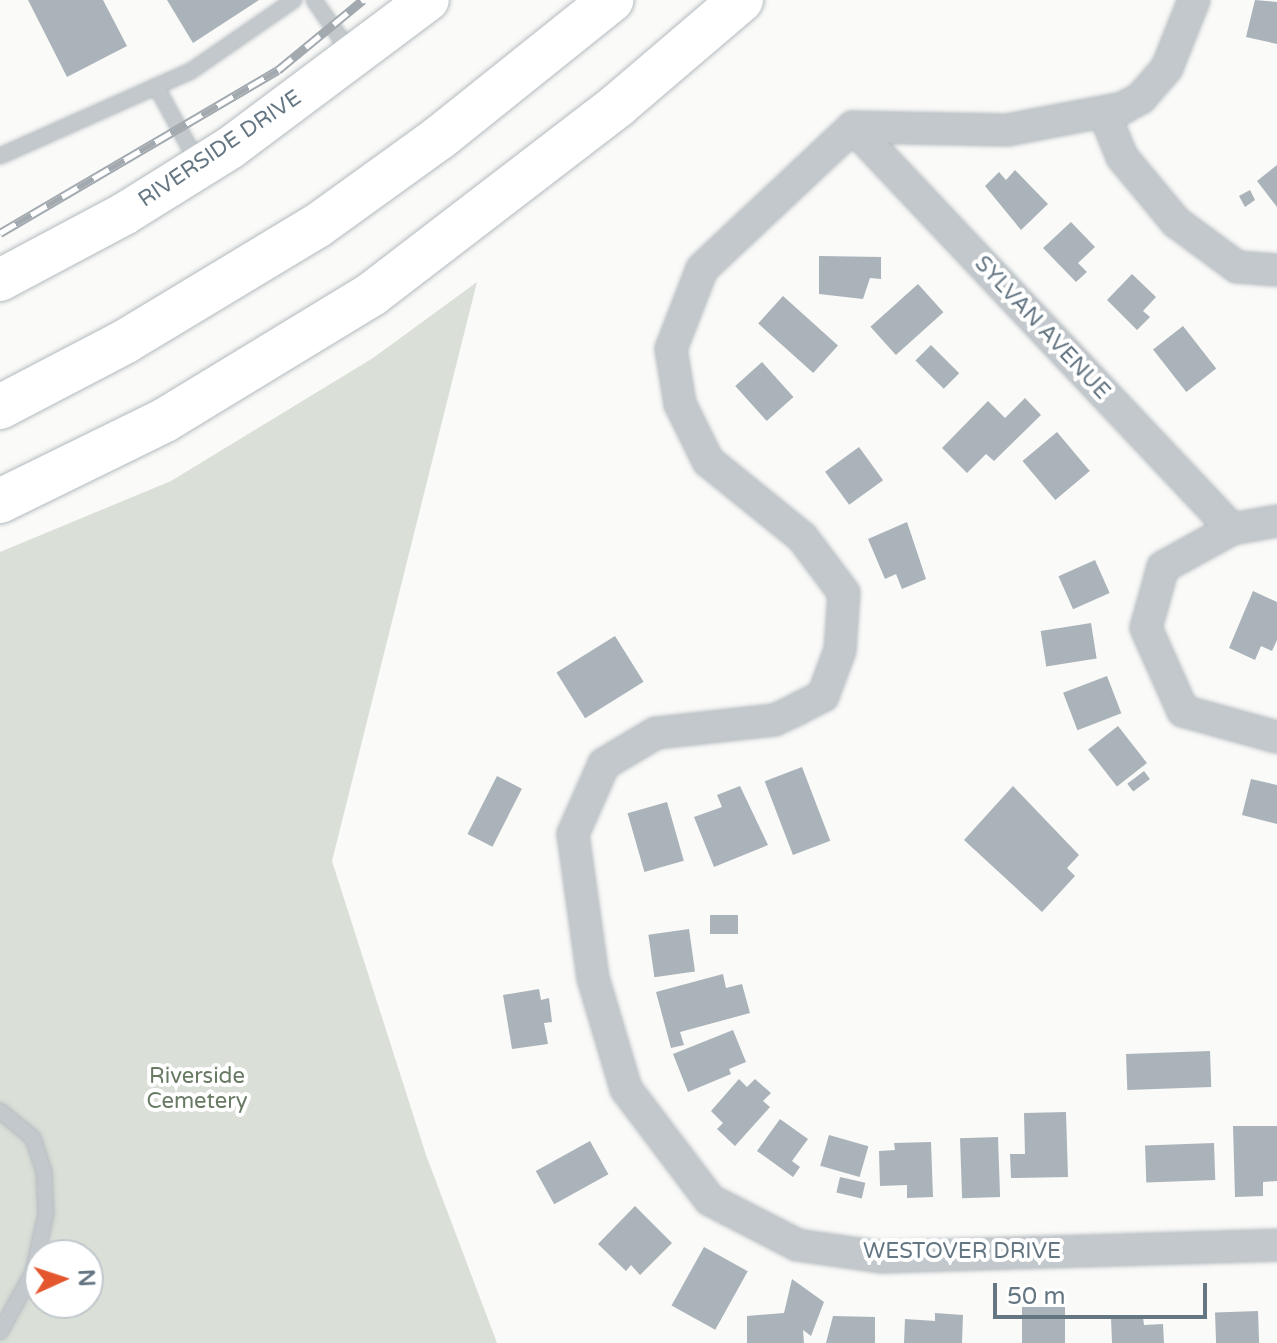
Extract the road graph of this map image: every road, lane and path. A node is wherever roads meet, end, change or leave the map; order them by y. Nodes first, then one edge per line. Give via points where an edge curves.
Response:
1 (294, 0) edge
2 (314, 0) edge
3 (428, 0) edge
4 (611, 0) edge
5 (741, 0) edge
6 (1194, 0) edge
7 (353, 57) junction
8 (156, 86) junction
9 (1105, 115) junction
10 (853, 127) junction
11 (0, 156) edge
12 (199, 166) junction
13 (1277, 270) edge
14 (0, 280) edge
15 (0, 407) edge
16 (0, 501) edge
17 (1277, 521) edge
18 (1232, 529) junction
19 (1277, 737) edge
20 (0, 1111) edge
21 (1277, 1245) edge
22 (0, 1332) edge

1 - 8 lane via 191,71
2 - 7 lane
3 - 7 main road, RIVERSIDE DRIVE
4 - 15 highway via 439,138 317,226 126,341
5 - 16 highway via 534,172 372,294 165,420
6 - 9 street via 1167,68 1141,98
7 - 12 main road, RIVERSIDE DRIVE
8 - 11 lane
8 - 12 lane
9 - 10 street via 1007,130
9 - 13 street via 1122,157 1176,222 1237,267
10 - 18 street, SYLVAN AVENUE
10 - 21 street, WESTOVER DRIVE via 702,269 671,349 680,404 708,461 802,537 844,593 840,650 823,696 774,720 656,733 604,764 573,834 593,978 626,1089 710,1200 797,1245 881,1257
12 - 14 main road, RIVERSIDE DRIVE via 124,214
17 - 18 street
18 - 19 street via 1163,567 1146,628 1183,711
20 - 22 lane via 33,1138 44,1172 46,1214 33,1272

